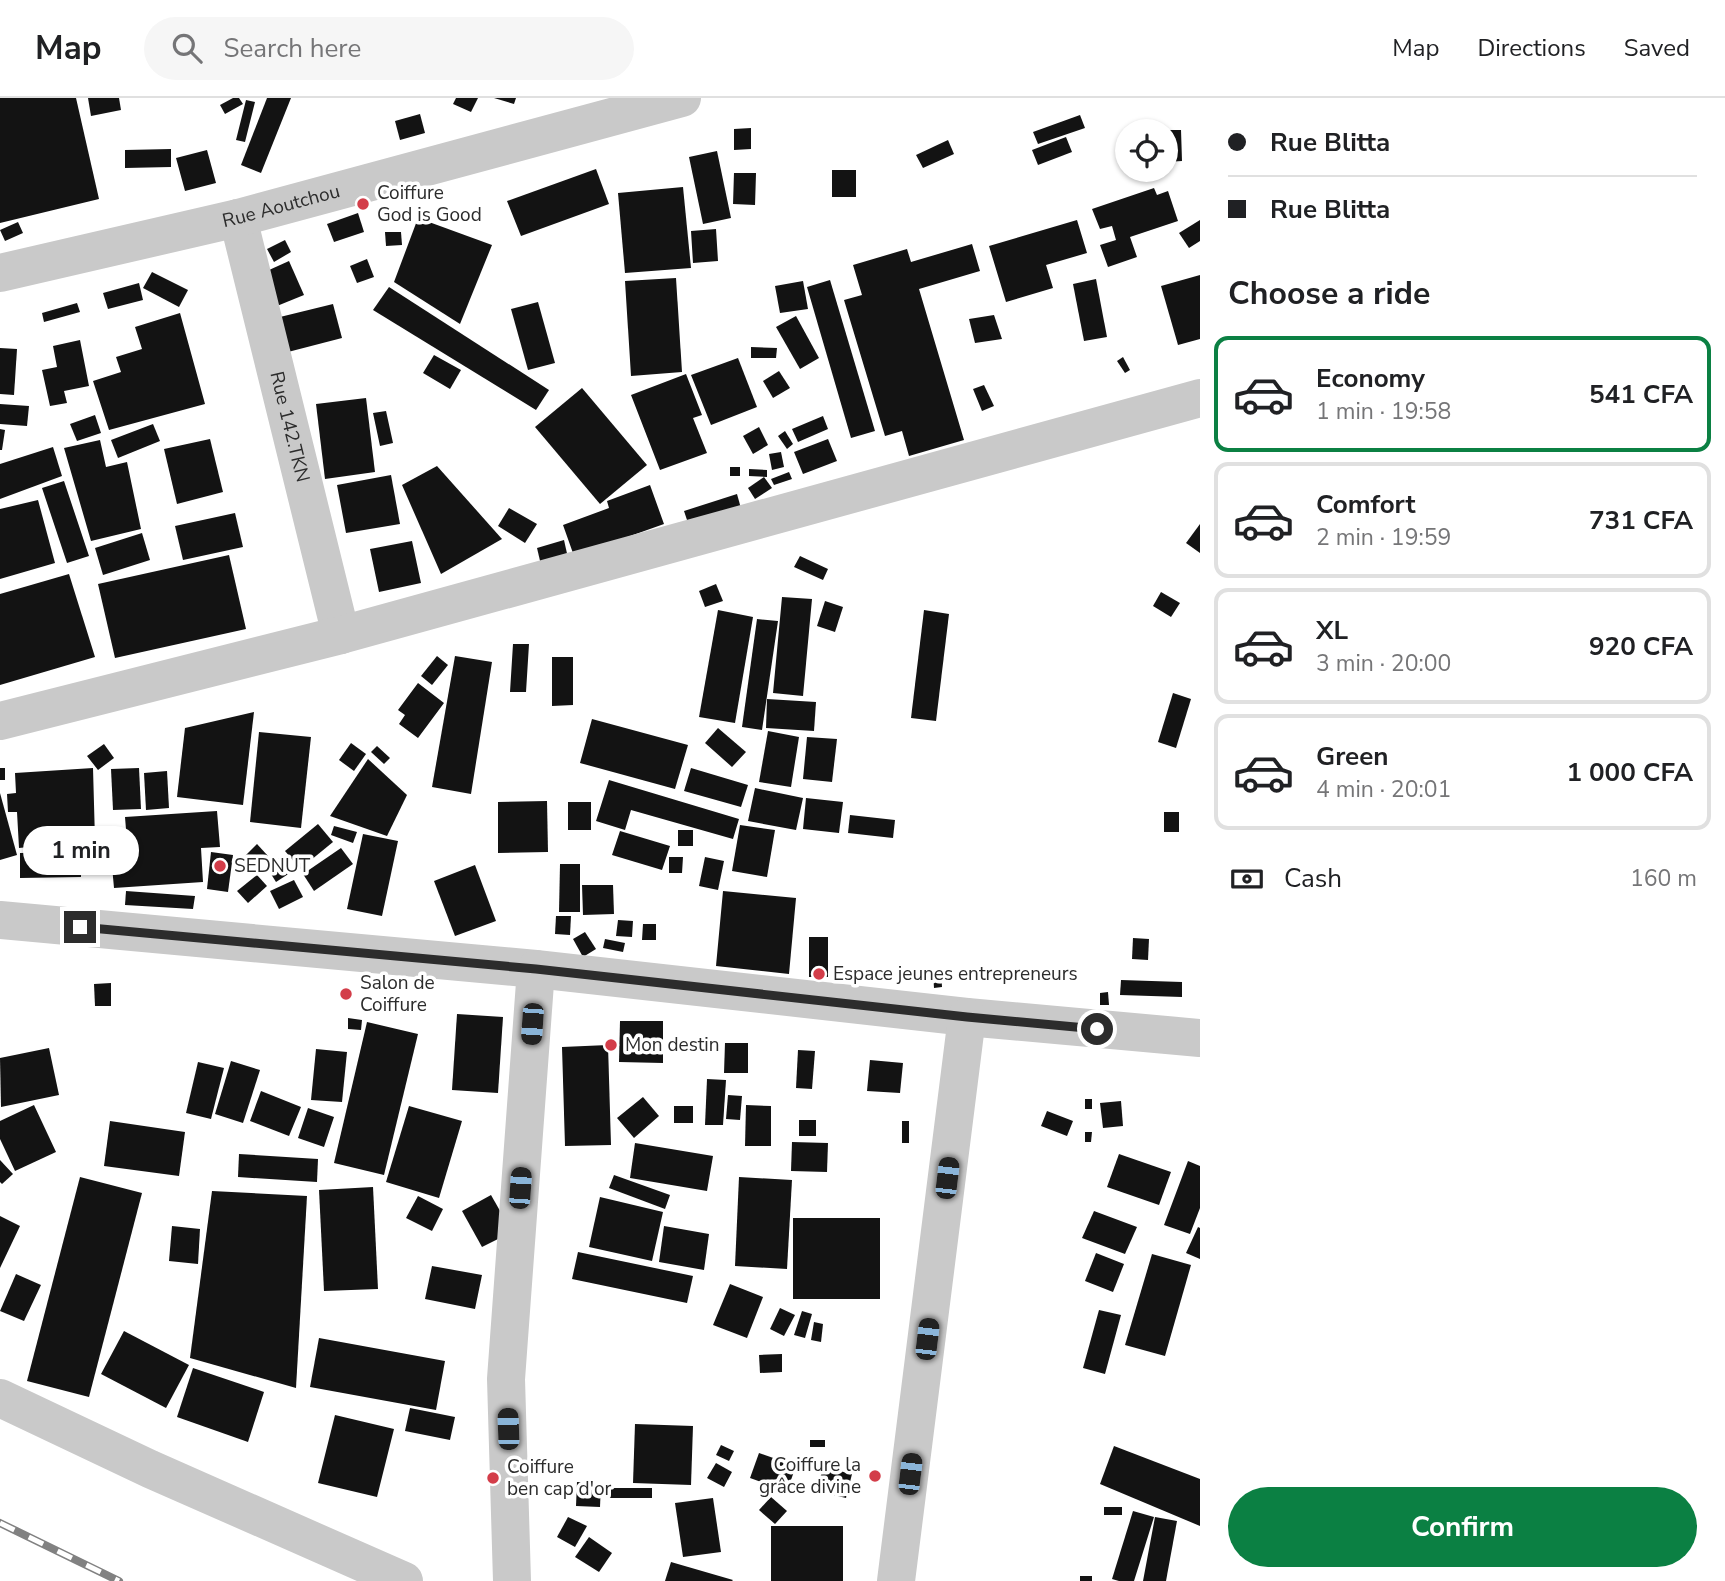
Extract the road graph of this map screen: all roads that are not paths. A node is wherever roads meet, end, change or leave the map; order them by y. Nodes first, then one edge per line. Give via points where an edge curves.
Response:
1 (682, 98) edge
2 (643, 103) edge
3 (238, 218) junction
4 (0, 273) edge
5 (1200, 398) edge
6 (341, 635) junction
7 (0, 721) edge
8 (0, 920) edge
9 (536, 969) junction
10 (967, 1017) junction
11 (1200, 1038) edge
12 (0, 1398) edge
13 (404, 1581) edge
14 (512, 1581) edge
15 (896, 1581) edge

1 - 2 street, Rue Aoutchou
2 - 3 street, Rue Aoutchou
3 - 4 street, Rue Aoutchou
3 - 6 street, Rue 142.TKN
5 - 6 street
6 - 7 street
8 - 9 street
9 - 10 street
9 - 14 street via 506,1379
10 - 11 street
10 - 15 street
12 - 13 street

